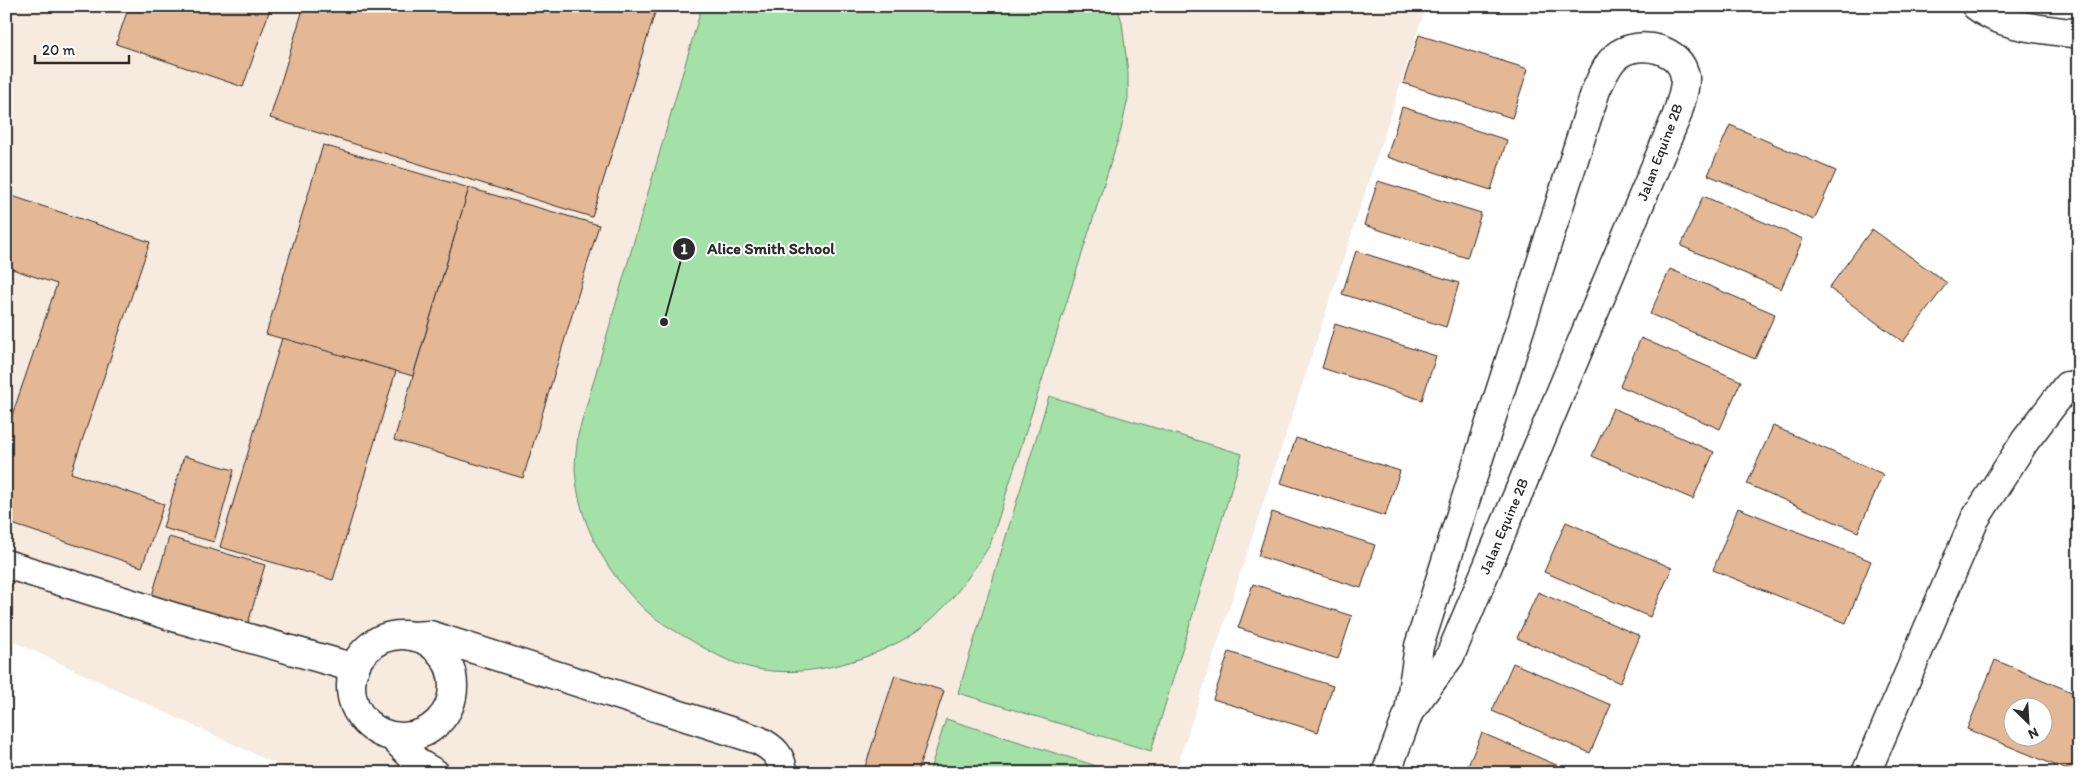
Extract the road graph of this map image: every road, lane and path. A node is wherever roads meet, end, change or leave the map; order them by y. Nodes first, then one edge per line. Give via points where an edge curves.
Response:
1 (1976, 6) edge
2 (2079, 34) edge
3 (2079, 386) edge
4 (6, 564) edge
5 (412, 636) junction
6 (355, 668) junction
7 (1409, 712) junction
8 (393, 737) junction
9 (435, 773) edge
10 (783, 773) edge
11 (1386, 773) edge
12 (1866, 773) edge

1 - 2 street via 1986,14 2011,23
3 - 12 street via 2067,386 2025,441 1975,519
4 - 6 street via 177,618
5 - 6 street via 392,636 374,644
5 - 8 street via 431,643 445,658 453,676 453,696 446,714 432,729 413,737
5 - 10 street via 430,635 758,740 780,756
6 - 8 street via 352,697 360,716 374,729
7 - 7 street, Jalan Equine 2B via 1419,646 1596,90 1608,65 1617,55 1632,47 1653,47 1673,57 1682,68 1685,78 1678,115 1450,656
7 - 11 street, Jalan Equine 2B
8 - 9 street via 418,764

